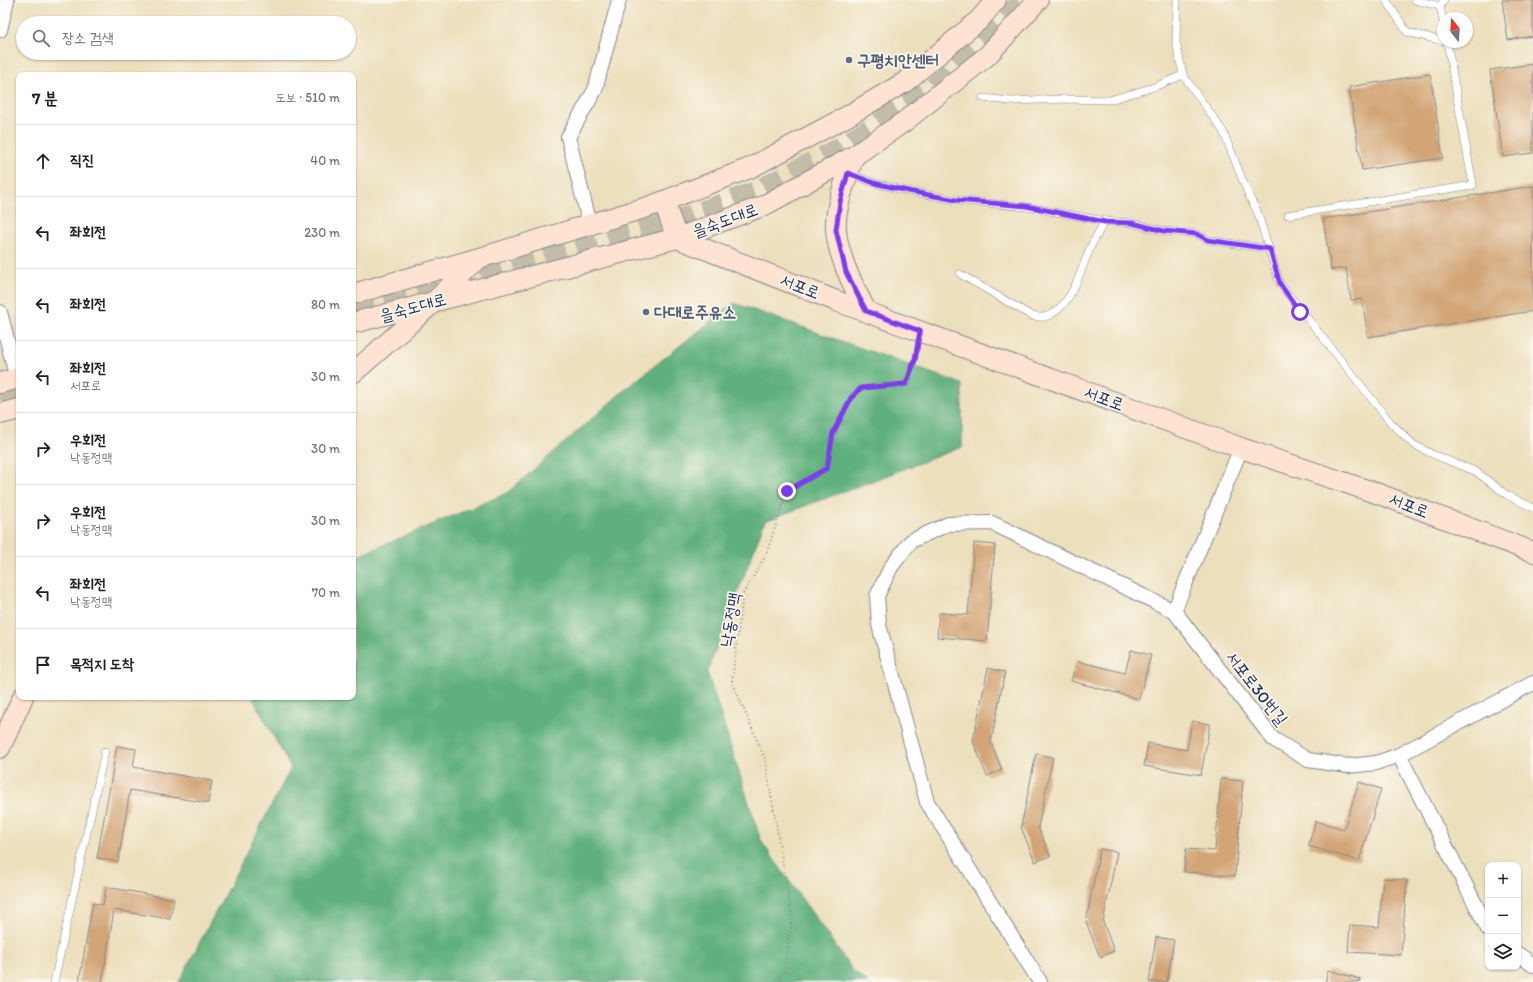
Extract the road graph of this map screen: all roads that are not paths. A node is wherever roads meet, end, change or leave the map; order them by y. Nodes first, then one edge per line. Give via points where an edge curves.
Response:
1 (7, 0) edge
2 (619, 0) edge
3 (996, 0) edge
4 (1038, 0) edge
5 (1177, 0) edge
6 (1386, 0) edge
7 (1415, 0) edge
8 (1442, 3) edge
9 (0, 30) edge
10 (1437, 40) edge
11 (1446, 48) edge
12 (1183, 75) junction
13 (984, 98) dead end
14 (851, 164) junction
15 (664, 202) junction
16 (1288, 215) dead end
17 (1105, 222) junction
18 (590, 225) junction
19 (677, 238) junction
20 (1270, 249) junction
21 (479, 258) junction
22 (960, 274) dead end
23 (356, 293) edge
24 (435, 301) junction
25 (866, 311) junction
26 (0, 312) edge
27 (356, 322) edge
28 (356, 370) edge
29 (12, 380) edge
30 (16, 410) edge
31 (0, 414) edge
32 (1241, 448) junction
33 (1533, 508) edge
34 (1533, 552) edge
35 (1174, 611) junction
36 (1533, 683) edge
37 (22, 700) edge
38 (0, 748) edge
39 (105, 751) dead end
40 (1400, 755) junction
41 (1485, 923) edge
42 (1521, 956) edge
43 (1533, 965) edge
44 (54, 982) edge
45 (1040, 982) edge

1 - 9 street
2 - 18 street via 594,90 568,137
3 - 15 main road, 을숙도대로 via 979,20 905,82 750,168
4 - 14 main road, 을숙도대로 via 987,56
5 - 12 lane via 1176,42
6 - 10 lane via 1407,32
7 - 8 lane
11 - 16 lane via 1473,185
12 - 13 lane via 1110,100 1010,101
12 - 20 lane via 1223,131
14 - 17 lane via 874,183 908,191 956,200 1026,206
14 - 19 main road, 을숙도대로 via 763,206
14 - 25 main road via 840,202 836,230 846,272
15 - 18 main road, 을숙도대로
15 - 19 main road
17 - 20 lane via 1132,223 1164,231 1197,234 1215,241
17 - 22 lane via 1091,247 1080,279 1065,302 1052,314 1043,318 1032,316
18 - 21 main road, 을숙도대로
19 - 24 main road, 을숙도대로
19 - 25 main road, 서포로
20 - 33 lane via 1280,284 1396,428 1413,444 1434,456 1475,472 1507,495
21 - 23 main road, 을숙도대로
21 - 24 main road
24 - 27 main road, 을숙도대로
24 - 28 main road
25 - 32 main road, 서포로
26 - 29 street
30 - 31 main road
32 - 34 main road, 서포로 via 1379,494
32 - 35 street
35 - 40 street, 서포로30번길 via 1273,739 1308,760 1348,766 1376,763
35 - 45 street via 992,523 948,524 911,541 891,568 877,596 879,625 927,802
36 - 40 street, 서포로30번길
37 - 38 main road
39 - 44 lane
40 - 41 street
42 - 43 street

